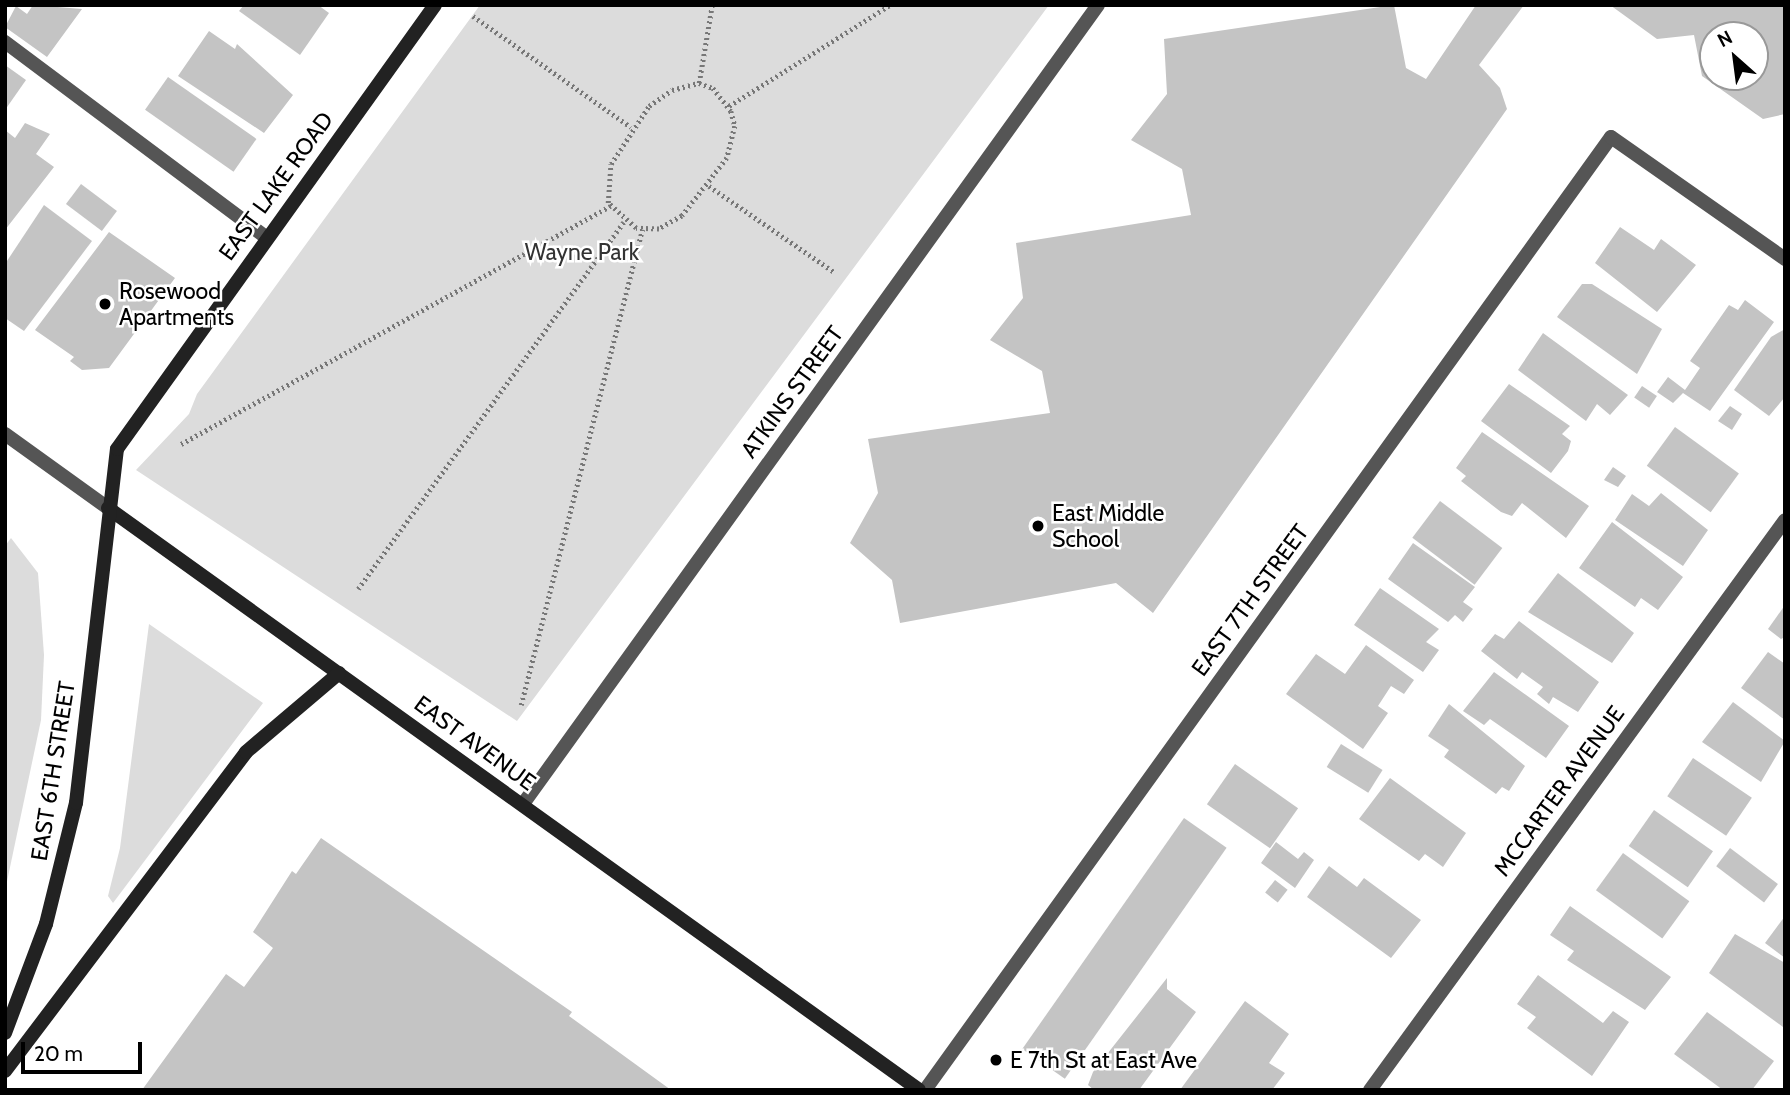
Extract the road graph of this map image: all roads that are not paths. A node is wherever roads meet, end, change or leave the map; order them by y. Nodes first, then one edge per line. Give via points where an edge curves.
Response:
1 (435, 5) edge
2 (1098, 5) edge
3 (5, 42) edge
4 (267, 238) junction
5 (1785, 259) edge
6 (5, 433) edge
7 (108, 508) junction
8 (1785, 520) edge
9 (339, 673) junction
10 (523, 804) junction
11 (5, 1033) edge
12 (5, 1071) edge
13 (919, 1090) edge
14 (925, 1090) edge
15 (1370, 1090) edge

1 - 4 main road, EAST LAKE ROAD
2 - 10 street, ATKINS STREET
3 - 4 street
4 - 7 main road, EAST LAKE ROAD via 127,431 117,449
5 - 14 street, EAST 7TH STREET via 1611,137
6 - 7 street, EAST AVENUE
7 - 9 main road, EAST AVENUE
7 - 11 main road, EAST 6TH STREET via 76,803 47,924
8 - 15 street, MCCARTER AVENUE
9 - 10 main road, EAST AVENUE
9 - 12 main road via 282,716 239,760
10 - 13 main road, EAST AVENUE

